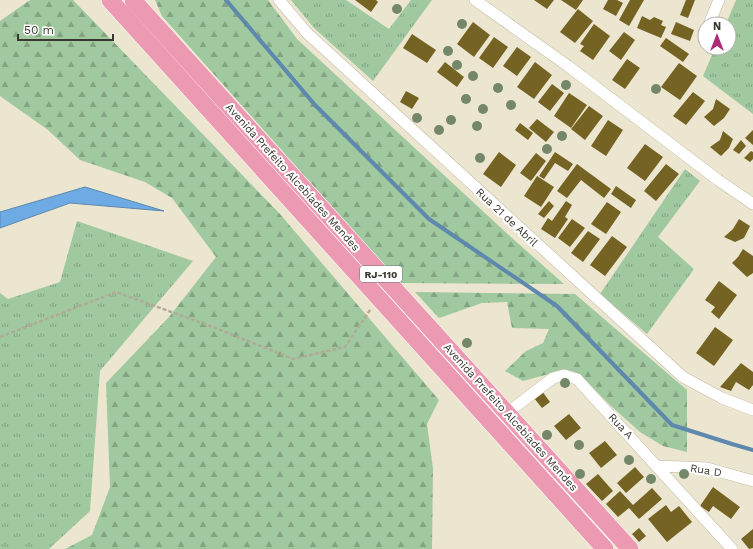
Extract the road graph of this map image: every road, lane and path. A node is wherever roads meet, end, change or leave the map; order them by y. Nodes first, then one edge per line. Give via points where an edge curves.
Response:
1 (110, 0) edge
2 (133, 0) edge
3 (279, 0) edge
4 (475, 0) edge
5 (719, 0) edge
6 (712, 16) edge
7 (753, 204) edge
8 (378, 298) junction
9 (0, 337) edge
10 (753, 410) edge
11 (508, 413) junction
12 (496, 427) junction
13 (657, 466) junction
14 (753, 481) edge
15 (605, 549) edge
16 (630, 549) edge
17 (732, 549) edge

1 - 8 main road, Avenida Prefeito Alcebíades Mendes / RJ-110
2 - 11 main road, Avenida Prefeito Alcebíades Mendes / RJ-110
3 - 10 street, Rua 21 de Abril via 307,33 683,377 722,398
4 - 7 street
5 - 6 street
8 - 9 path via 345,347 293,359 116,292
8 - 12 main road, Avenida Prefeito Alcebíades Mendes / RJ-110
11 - 12 street, Rua A
11 - 13 street, Rua A via 553,378 564,375 578,380
11 - 16 main road, Avenida Prefeito Alcebíades Mendes / RJ-110
12 - 15 main road, Avenida Prefeito Alcebíades Mendes / RJ-110
13 - 14 street, Rua D via 707,468
13 - 17 street, Rua A

